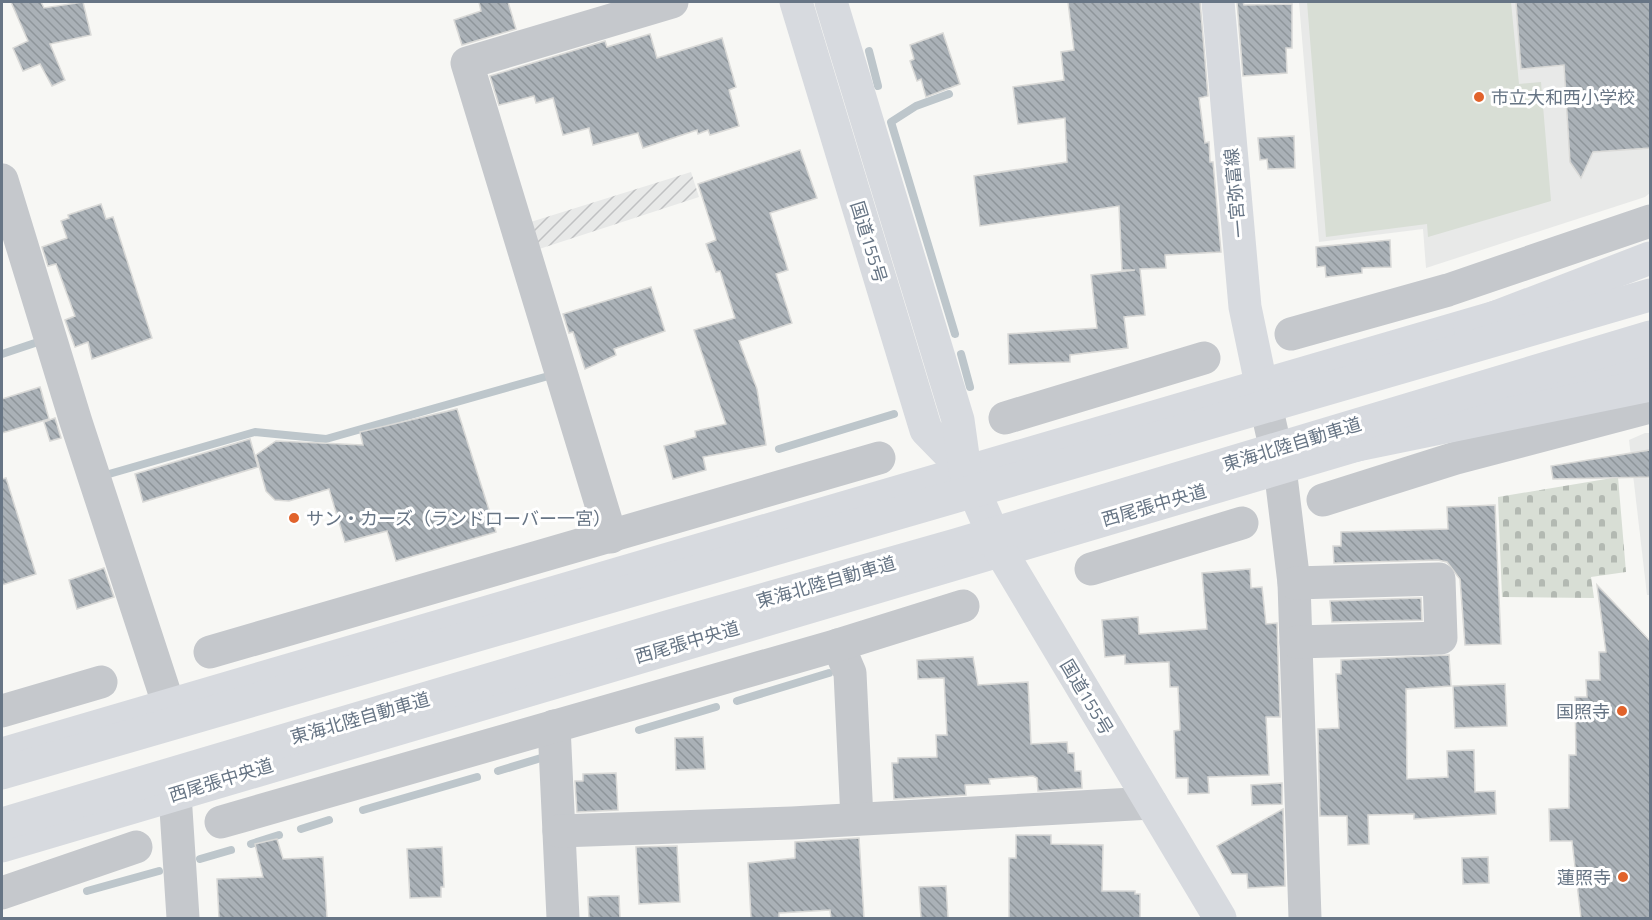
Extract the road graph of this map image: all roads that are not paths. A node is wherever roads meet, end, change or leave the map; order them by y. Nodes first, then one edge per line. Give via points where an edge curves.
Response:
1 (672, 2) edge
2 (796, 2) edge
3 (831, 2) edge
4 (1218, 2) edge
5 (2, 180) edge
6 (1650, 221) edge
7 (1650, 258) edge
8 (1650, 273) edge
9 (1448, 290) junction
10 (1650, 295) edge
11 (1459, 327) junction
12 (1292, 334) dead end
13 (1650, 337) edge
14 (1204, 358) dead end
15 (1650, 360) edge
16 (1650, 385) edge
17 (1551, 388) junction
18 (1273, 391) junction
19 (1085, 394) junction
20 (1650, 407) edge
21 (1005, 418) dead end
22 (1564, 430) junction
23 (1098, 431) junction
24 (879, 458) dead end
25 (1280, 468) junction
26 (965, 470) junction
27 (1323, 500) dead end
28 (1144, 508) junction
29 (1242, 523) dead end
30 (624, 533) junction
31 (956, 545) junction
32 (1160, 548) junction
33 (1000, 550) junction
34 (648, 564) junction
35 (1091, 569) dead end
36 (1294, 584) junction
37 (963, 606) dead end
38 (787, 613) junction
39 (1296, 642) junction
40 (838, 645) junction
41 (210, 652) dead end
42 (775, 663) junction
43 (101, 682) dead end
44 (169, 706) junction
45 (456, 710) junction
46 (2, 711) edge
47 (554, 726) junction
48 (494, 742) junction
49 (2, 754) edge
50 (2, 773) edge
51 (175, 794) junction
52 (1151, 803) junction
53 (857, 819) junction
54 (221, 822) dead end
55 (2, 824) edge
56 (559, 831) junction
57 (2, 846) edge
58 (136, 848) dead end
59 (2, 893) edge
60 (183, 918) edge
61 (563, 918) edge
62 (1220, 918) edge
63 (1305, 918) edge

1 - 30 street via 467,63
2 - 26 main road, 国道155号 via 926,430
3 - 26 main road, 国道155号 via 958,420
4 - 18 main road, 一宮弥富線 via 1245,307
5 - 44 street
6 - 9 street
7 - 18 main road
8 - 11 main road
9 - 11 street
9 - 12 street
10 - 18 main road
11 - 18 main road
13 - 31 main road, 東海北陸自動車道
14 - 19 street
15 - 17 main road, 西尾張中央道
16 - 31 main road via 1265,464
17 - 22 street
17 - 25 main road, 西尾張中央道
18 - 23 main road
18 - 25 street
18 - 50 main road
19 - 21 street
19 - 23 street
20 - 22 street
22 - 27 street via 1456,458
23 - 26 main road
24 - 30 street
25 - 28 main road, 西尾張中央道
25 - 36 street
26 - 33 main road, 国道155号
26 - 34 main road
28 - 32 street
28 - 33 main road, 西尾張中央道
29 - 32 street
30 - 34 street
30 - 41 street
31 - 55 main road, 東海北陸自動車道
32 - 35 street
33 - 38 main road, 西尾張中央道
33 - 52 main road, 国道155号
34 - 44 main road
36 - 39 street
36 - 39 street via 1439,579 1441,638
37 - 40 street
38 - 42 street
38 - 45 main road, 西尾張中央道
39 - 63 street
40 - 42 street
40 - 53 street via 850,674
42 - 47 street
43 - 46 street
44 - 49 main road
45 - 48 street
45 - 51 main road, 西尾張中央道
47 - 48 street
47 - 56 street
48 - 54 street
51 - 57 main road, 西尾張中央道
51 - 60 street
52 - 53 street
52 - 62 main road, 国道155号
53 - 56 street
56 - 61 street
58 - 59 street

